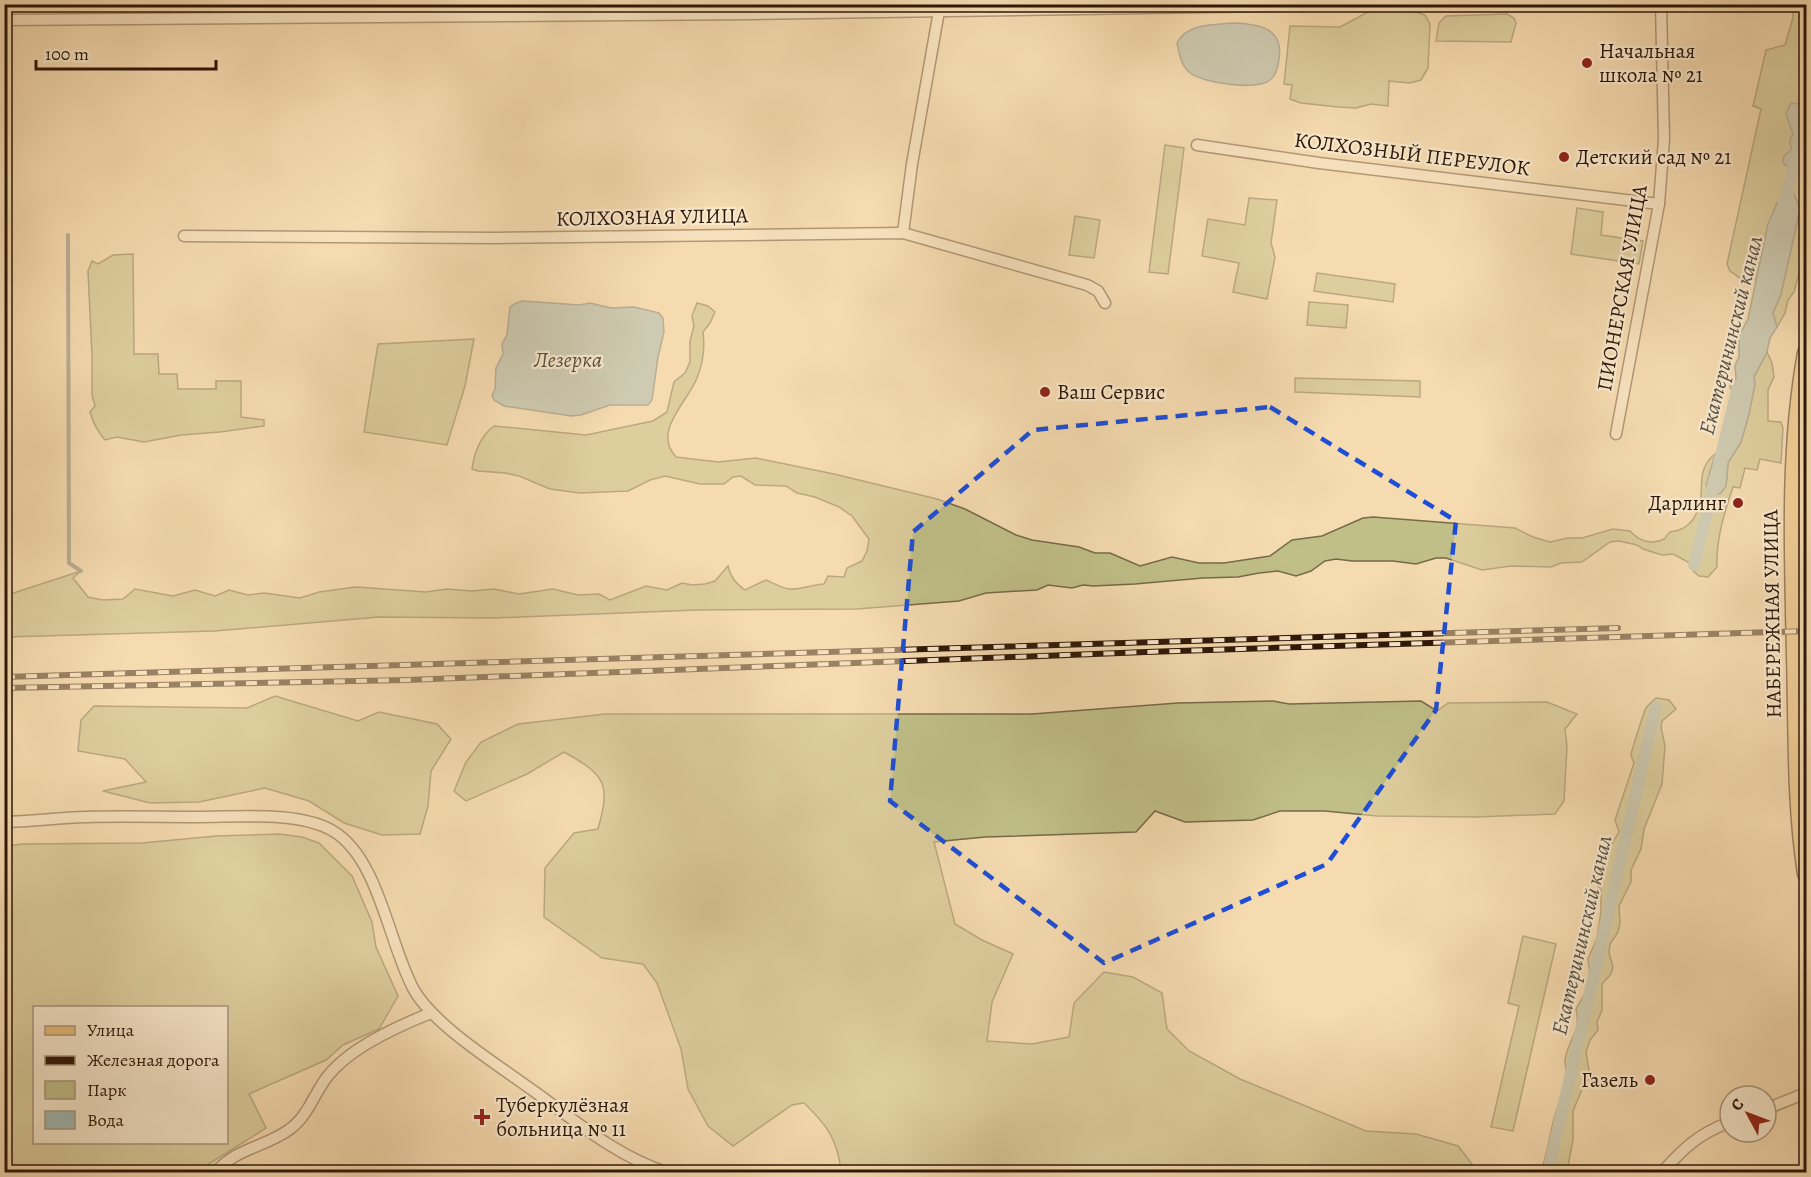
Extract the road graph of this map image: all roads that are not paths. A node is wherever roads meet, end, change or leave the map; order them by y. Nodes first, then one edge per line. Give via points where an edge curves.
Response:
1 (1409, 4) edge
2 (1661, 4) edge
3 (939, 11) junction
4 (4, 20) edge
5 (1197, 145) dead end
6 (1659, 204) junction
7 (903, 233) junction
8 (184, 236) dead end
9 (1106, 303) dead end
10 (1806, 353) edge
11 (1616, 434) dead end
12 (4, 822) edge
13 (1806, 864) edge
14 (431, 1013) junction
15 (1806, 1094) edge
16 (1778, 1104) edge
17 (1718, 1126) edge
18 (216, 1173) edge
19 (666, 1173) edge
20 (1662, 1173) edge

1 - 3 street
2 - 6 street, ПИОНЕРСКАЯ УЛИЦА via 1664,140
3 - 4 street
3 - 7 street
5 - 6 street, КОЛХОЗНЫЙ ПЕРЕУЛОК
6 - 11 street, ПИОНЕРСКАЯ УЛИЦА
7 - 8 street, КОЛХОЗНАЯ УЛИЦА via 496,238
7 - 9 street, КОЛХОЗНАЯ УЛИЦА via 1087,285 1098,291
10 - 13 main road, НАБЕРЕЖНАЯ УЛИЦА via 1796,426 1792,528 1800,822
12 - 14 street via 246,816 303,819 334,831 354,850 371,877 405,969
14 - 18 street via 350,1054 325,1079 292,1128 230,1158
14 - 19 street via 591,1132 632,1158
15 - 16 street
17 - 20 street via 1694,1139

